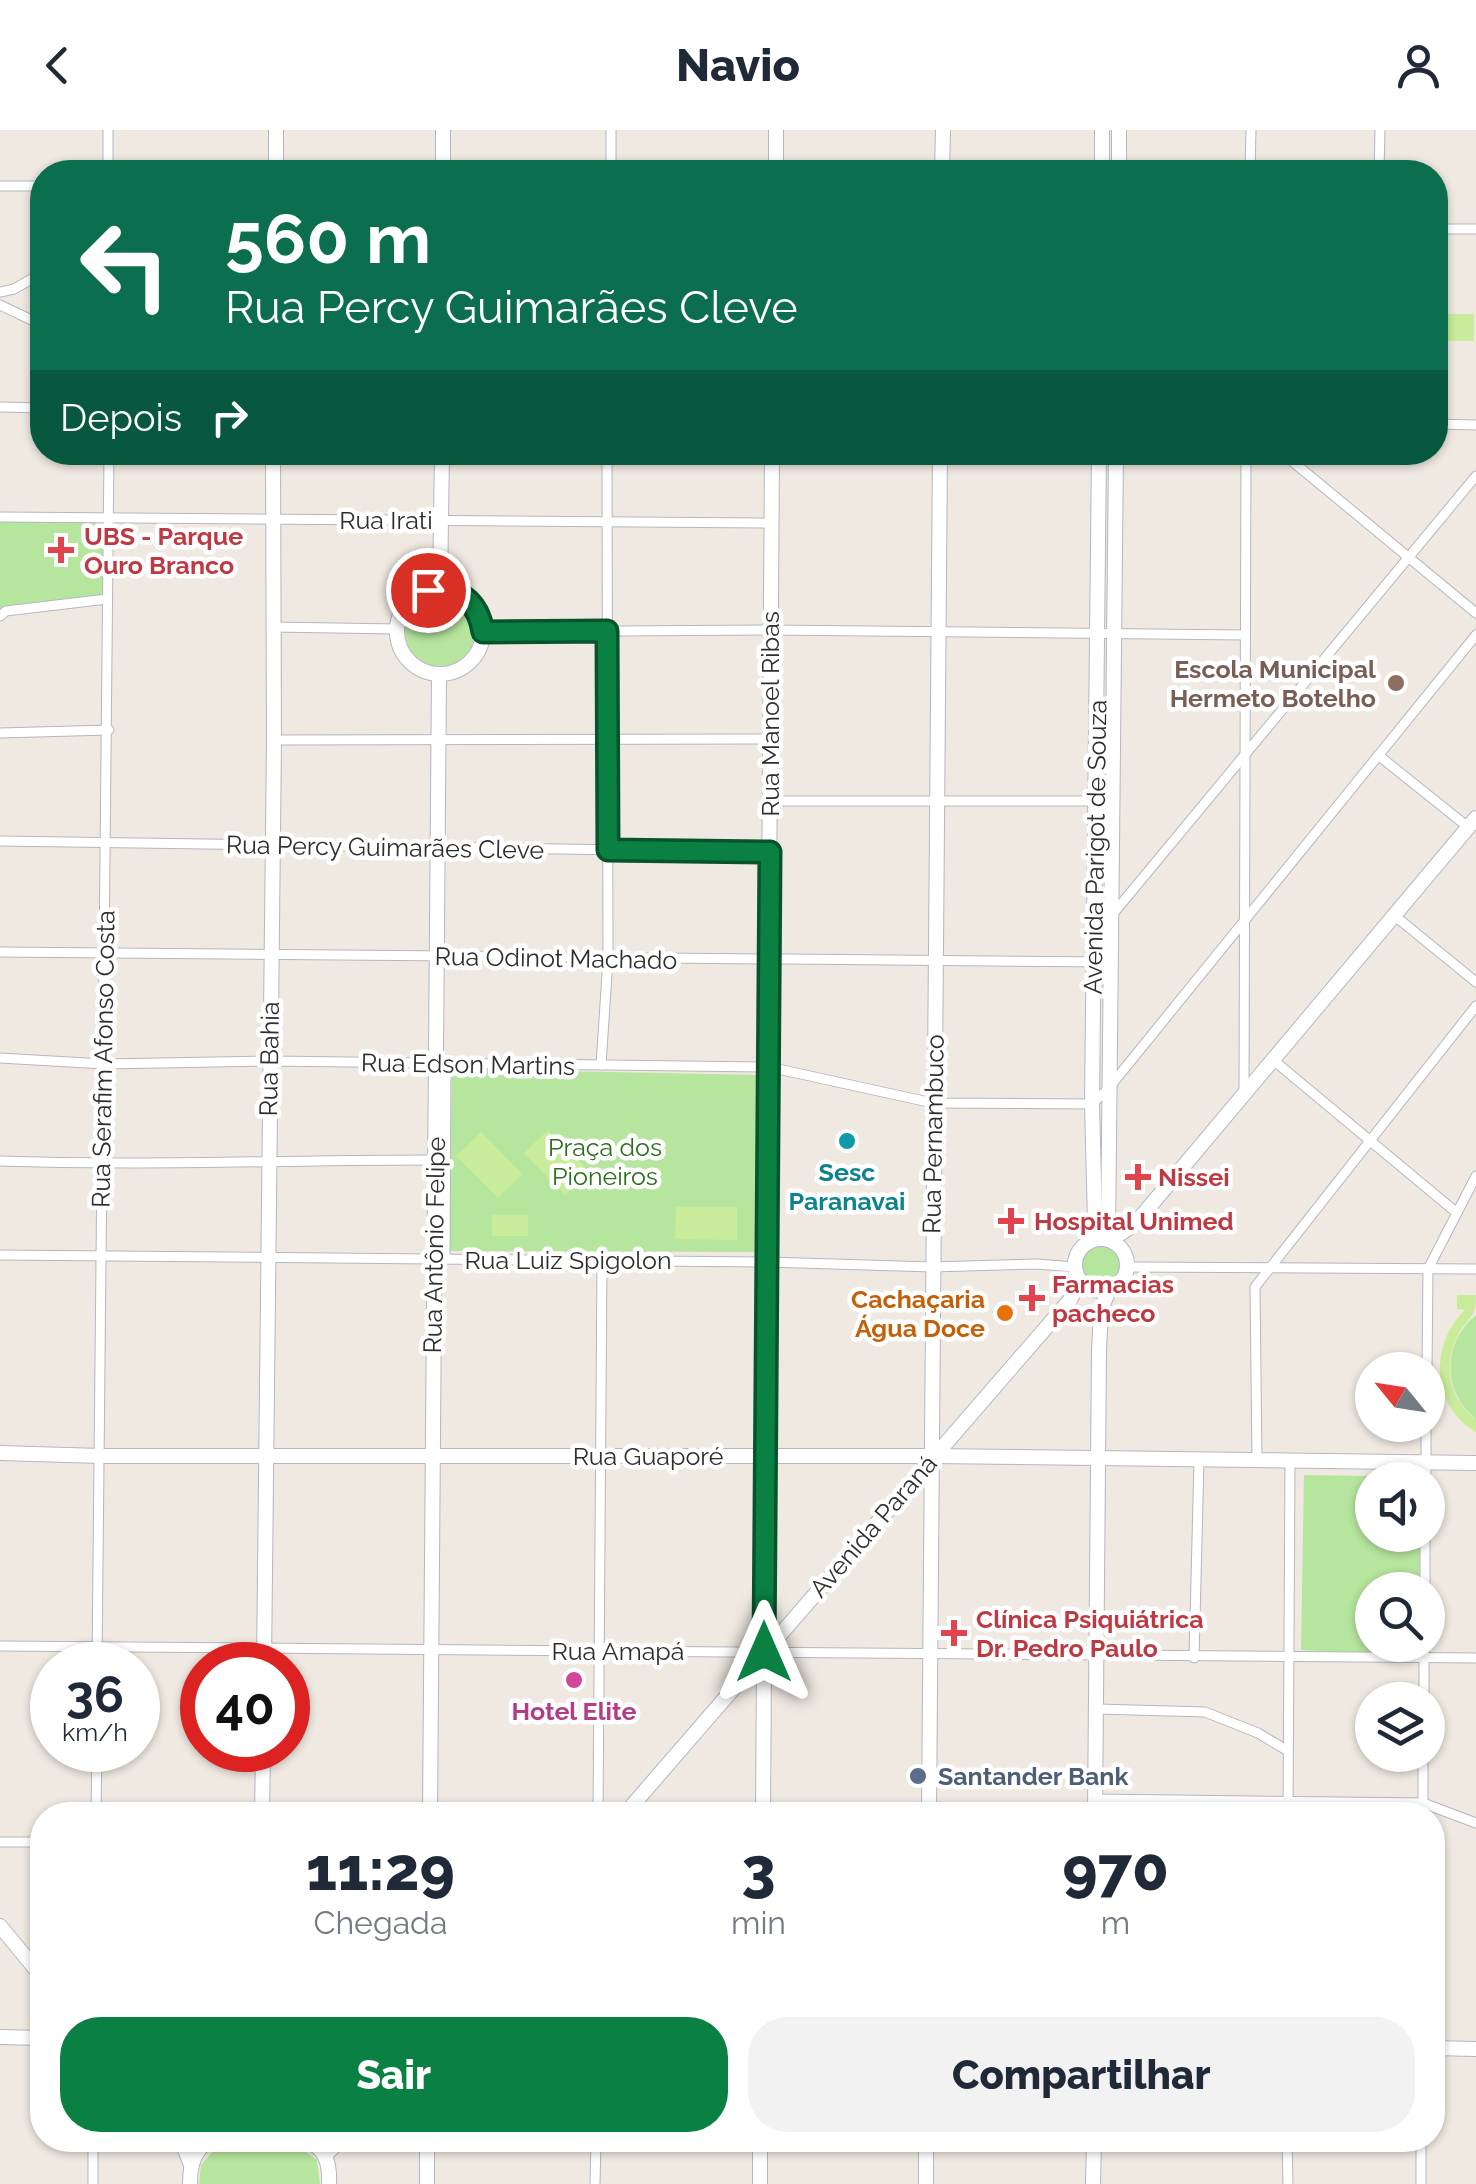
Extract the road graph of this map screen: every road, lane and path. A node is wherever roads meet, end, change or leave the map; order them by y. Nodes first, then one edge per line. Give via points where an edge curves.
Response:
1 (108, 130) edge
2 (276, 130) edge
3 (443, 130) edge
4 (611, 130) edge
5 (776, 130) edge
6 (942, 130) edge
7 (1102, 130) edge
8 (1119, 130) edge
9 (1251, 130) edge
10 (1380, 130) edge
11 (108, 160) edge
12 (276, 160) edge
13 (443, 160) edge
14 (611, 160) edge
15 (776, 160) edge
16 (942, 160) edge
17 (1102, 160) edge
18 (1119, 160) edge
19 (1250, 160) edge
20 (1380, 160) edge
21 (0, 186) edge
22 (30, 186) edge
23 (1476, 228) edge
24 (1448, 229) edge
25 (30, 279) edge
26 (0, 292) edge
27 (0, 305) edge
28 (30, 319) edge
29 (0, 407) edge
30 (30, 408) edge
31 (1448, 424) edge
32 (1476, 424) edge
33 (109, 465) edge
34 (273, 465) edge
35 (442, 465) edge
36 (606, 465) edge
37 (772, 465) edge
38 (940, 465) edge
39 (1100, 465) edge
40 (1116, 465) edge
41 (1246, 465) edge
42 (1296, 465) edge
43 (1476, 476) edge
44 (0, 517) edge
45 (109, 518) junction
46 (272, 520) junction
47 (441, 520) junction
48 (607, 520) junction
49 (771, 522) junction
50 (1407, 558) junction
51 (440, 588) junction
52 (107, 599) junction
53 (1476, 613) edge
54 (0, 616) edge
55 (272, 627) junction
56 (397, 629) junction
57 (770, 630) junction
58 (607, 631) junction
59 (483, 632) junction
60 (938, 632) junction
61 (1098, 634) junction
62 (1114, 634) junction
63 (1244, 635) junction
64 (1476, 635) edge
65 (439, 674) junction
66 (109, 730) junction
67 (0, 733) edge
68 (439, 738) junction
69 (607, 739) junction
70 (770, 739) junction
71 (274, 740) junction
72 (1243, 753) junction
73 (1378, 755) junction
74 (770, 800) junction
75 (936, 800) junction
76 (1096, 801) junction
77 (1113, 801) junction
78 (1472, 823) edge
79 (0, 841) edge
80 (107, 844) junction
81 (272, 846) junction
82 (438, 847) junction
83 (608, 850) junction
84 (770, 852) junction
85 (1095, 916) junction
86 (1112, 916) junction
87 (1395, 916) junction
88 (1244, 918) junction
89 (0, 952) edge
90 (271, 953) junction
91 (105, 954) junction
92 (437, 956) junction
93 (608, 958) junction
94 (770, 960) junction
95 (934, 962) junction
96 (1095, 962) junction
97 (1111, 962) junction
98 (1476, 982) edge
99 (1476, 1006) edge
100 (0, 1058) edge
101 (1272, 1060) junction
102 (269, 1062) junction
103 (104, 1064) junction
104 (441, 1064) junction
105 (601, 1065) junction
106 (769, 1067) junction
107 (1108, 1089) junction
108 (1244, 1093) junction
109 (933, 1102) junction
110 (1092, 1104) junction
111 (1368, 1142) junction
112 (268, 1160) junction
113 (435, 1160) junction
114 (0, 1161) edge
115 (102, 1164) junction
116 (1476, 1176) edge
117 (1457, 1213) junction
118 (1136, 1224) junction
119 (1090, 1240) junction
120 (1109, 1240) junction
121 (0, 1255) edge
122 (100, 1256) junction
123 (267, 1258) junction
124 (439, 1259) junction
125 (602, 1260) junction
126 (1126, 1261) junction
127 (767, 1262) junction
128 (932, 1267) junction
129 (1266, 1270) junction
130 (1428, 1270) junction
131 (1476, 1270) edge
132 (1077, 1274) junction
133 (1109, 1290) junction
134 (1427, 1352) edge
135 (1426, 1442) edge
136 (0, 1453) edge
137 (266, 1454) junction
138 (432, 1454) junction
139 (101, 1456) junction
140 (600, 1456) junction
141 (765, 1456) junction
142 (933, 1456) junction
143 (1099, 1460) junction
144 (1199, 1460) junction
145 (1257, 1461) junction
146 (1290, 1462) junction
147 (1355, 1462) edge
148 (1426, 1462) edge
149 (1445, 1462) edge
150 (1476, 1463) edge
151 (97, 1642) edge
152 (264, 1642) edge
153 (0, 1646) edge
154 (30, 1646) edge
155 (310, 1649) edge
156 (430, 1649) junction
157 (600, 1651) junction
158 (764, 1652) junction
159 (930, 1654) junction
160 (1097, 1654) junction
161 (1194, 1658) junction
162 (1290, 1658) junction
163 (1355, 1658) edge
164 (1445, 1658) edge
165 (1476, 1658) edge
166 (1097, 1708) junction
167 (1288, 1752) junction
168 (97, 1772) edge
169 (263, 1772) edge
170 (1424, 1772) edge
171 (96, 1802) edge
172 (262, 1802) edge
173 (430, 1802) edge
174 (598, 1802) edge
175 (635, 1802) edge
176 (763, 1802) edge
177 (929, 1802) edge
178 (1095, 1802) edge
179 (1288, 1802) edge
180 (1423, 1802) edge
181 (1445, 1815) edge
182 (1476, 1823) edge
183 (0, 1842) edge
184 (30, 1842) edge
185 (0, 1926) edge
186 (30, 1962) edge
187 (0, 2038) edge
188 (30, 2038) edge
189 (1445, 2048) edge
190 (1476, 2049) edge
191 (93, 2152) edge
192 (186, 2152) edge
193 (198, 2152) edge
194 (322, 2152) edge
195 (328, 2152) edge
196 (426, 2152) edge
197 (596, 2152) edge
198 (760, 2152) edge
199 (926, 2152) edge
200 (1094, 2152) edge
201 (1287, 2152) edge
202 (1421, 2152) edge
203 (325, 2155) junction
204 (192, 2164) junction
205 (93, 2184) edge
206 (190, 2184) edge
207 (330, 2184) edge
208 (426, 2184) edge
209 (595, 2184) edge
210 (760, 2184) edge
211 (926, 2184) edge
212 (1094, 2184) edge
213 (1288, 2184) edge
214 (1421, 2184) edge

1 - 11 street
2 - 12 street
3 - 13 street
4 - 14 street
5 - 15 street
6 - 16 street
7 - 17 street
8 - 18 street
9 - 19 street
10 - 20 street
21 - 22 street
23 - 24 street
25 - 26 street
27 - 28 street
29 - 30 street
31 - 32 street
33 - 45 street, Rua Serafim Afonso Costa
34 - 46 street, Rua Bahia
35 - 47 street
36 - 48 street
37 - 49 street, Rua Manoel Ribas
38 - 60 street, Rua Pernambuco
39 - 61 street, Avenida Parigot de Souza
40 - 62 street, Avenida Parigot de Souza
41 - 63 street
42 - 50 street
43 - 50 street
44 - 45 street, Rua Irati
45 - 46 street, Rua Irati
45 - 52 street, Rua Serafim Afonso Costa
46 - 47 street, Rua Irati
46 - 55 street, Rua Bahia
47 - 48 street, Rua Irati
47 - 51 street
48 - 49 street, Rua Irati
48 - 58 street
49 - 57 street, Rua Manoel Ribas
50 - 53 street
50 - 72 street
51 - 56 street via 416,596
51 - 59 street via 475,606
52 - 54 street
52 - 66 street, Rua Serafim Afonso Costa
55 - 56 street
55 - 71 street, Rua Bahia
56 - 65 street via 404,656
57 - 58 street
57 - 60 street
57 - 70 street, Rua Manoel Ribas
58 - 59 street
58 - 69 street
59 - 65 street via 464,666
60 - 61 street
60 - 75 street, Rua Pernambuco
61 - 62 street
61 - 76 street, Avenida Parigot de Souza
62 - 63 street
62 - 77 street, Avenida Parigot de Souza
63 - 72 street
64 - 73 street
65 - 68 street, Rua Antônio Felipe
66 - 67 street
66 - 80 street, Rua Serafim Afonso Costa
68 - 69 street
68 - 71 street
68 - 82 street, Rua Antônio Felipe
69 - 70 street
69 - 83 street
70 - 74 street, Rua Manoel Ribas
71 - 81 street, Rua Bahia
72 - 86 street
72 - 88 street
73 - 78 street
73 - 88 street
74 - 75 street
74 - 84 street, Rua Manoel Ribas
75 - 76 street
75 - 95 street, Rua Pernambuco
76 - 77 street
76 - 85 street, Avenida Parigot de Souza
77 - 86 street, Avenida Parigot de Souza
78 - 87 street
79 - 80 street, Rua Percy Guimarães Cleve
80 - 81 street, Rua Percy Guimarães Cleve
80 - 91 street, Rua Serafim Afonso Costa
81 - 82 street, Rua Percy Guimarães Cleve
81 - 90 street, Rua Bahia
82 - 83 street, Rua Percy Guimarães Cleve
82 - 92 street, Rua Antônio Felipe
83 - 84 street, Rua Percy Guimarães Cleve
83 - 93 street
84 - 94 street, Rua Manoel Ribas
85 - 86 street
85 - 96 street, Avenida Parigot de Souza
86 - 97 street, Avenida Parigot de Souza
87 - 98 street
87 - 101 street
88 - 107 street
88 - 108 street
89 - 91 street, Rua Odinot Machado
90 - 91 street, Rua Odinot Machado
90 - 92 street, Rua Odinot Machado
90 - 102 street, Rua Bahia
91 - 103 street, Rua Serafim Afonso Costa
92 - 93 street, Rua Odinot Machado
92 - 104 street, Rua Antônio Felipe
93 - 94 street, Rua Odinot Machado
93 - 105 street
94 - 95 street, Rua Odinot Machado
94 - 106 street, Rua Manoel Ribas
95 - 96 street, Rua Odinot Machado
95 - 109 street, Rua Pernambuco
96 - 97 street, Rua Odinot Machado
96 - 110 street, Avenida Parigot de Souza
97 - 107 street, Avenida Parigot de Souza
99 - 111 street
100 - 103 street, Rua Edson Martins
101 - 108 street
101 - 111 street
102 - 103 street, Rua Edson Martins
102 - 104 street, Rua Edson Martins
102 - 112 street, Rua Bahia
103 - 115 street, Rua Serafim Afonso Costa
104 - 105 street, Rua Edson Martins
104 - 113 street, Rua Antônio Felipe
104 - 124 street, Rua Antônio Felipe
105 - 106 street, Rua Edson Martins
106 - 109 street, Rua Edson Martins
106 - 127 street, Rua Manoel Ribas
107 - 110 street
107 - 120 street, Avenida Parigot de Souza
108 - 118 street
109 - 110 street, Rua Edson Martins
109 - 128 street, Rua Pernambuco
110 - 119 street, Avenida Parigot de Souza
111 - 117 street
111 - 129 street
112 - 113 street
112 - 115 street
112 - 123 street, Rua Bahia
113 - 124 street, Rua Antônio Felipe
114 - 115 street
115 - 122 street, Rua Serafim Afonso Costa
116 - 117 street
117 - 130 street
118 - 120 street
118 - 126 street
119 - 120 street
119 - 132 street via 1079,1249
120 - 126 street
121 - 122 street, Rua Luiz Spigolon
122 - 123 street, Rua Luiz Spigolon
122 - 139 street, Rua Serafim Afonso Costa
123 - 124 street, Rua Luiz Spigolon
123 - 137 street, Rua Bahia
124 - 125 street, Rua Luiz Spigolon
124 - 138 street, Rua Antônio Felipe
125 - 127 street, Rua Luiz Spigolon
125 - 140 street
126 - 129 street
126 - 133 street via 1120,1282
127 - 128 street, Rua Luiz Spigolon
127 - 141 street, Rua Manoel Ribas
128 - 132 street, Rua Luiz Spigolon via 1036,1264
128 - 142 street, Rua Pernambuco
129 - 130 street
129 - 145 street via 1255,1287
130 - 131 street
130 - 134 street
132 - 133 street via 1095,1290
132 - 142 street, Avenida Paraná via 1070,1300
133 - 143 street via 1102,1310
135 - 148 street
136 - 139 street, Rua Guaporé
137 - 138 street, Rua Guaporé
137 - 139 street, Rua Guaporé
137 - 152 street, Rua Bahia
138 - 140 street, Rua Guaporé
138 - 156 street, Rua Antônio Felipe
139 - 151 street, Rua Serafim Afonso Costa
140 - 141 street, Rua Guaporé
140 - 157 street
141 - 142 street, Rua Guaporé
141 - 158 street, Rua Manoel Ribas
142 - 143 street, Rua Guaporé
142 - 158 street, Avenida Paraná
142 - 159 street, Rua Pernambuco
143 - 144 street, Rua Guaporé
143 - 160 street
144 - 145 street, Rua Guaporé
144 - 161 street
145 - 146 street, Rua Guaporé
146 - 147 street, Rua Guaporé
146 - 162 street
149 - 150 street, Rua Guaporé
153 - 154 street, Rua Amapá
155 - 156 street, Rua Amapá
156 - 157 street, Rua Amapá
156 - 173 street, Rua Antônio Felipe
157 - 158 street, Rua Amapá
157 - 174 street
158 - 159 street, Rua Amapá
158 - 175 street, Avenida Paraná
158 - 176 street, Rua Manoel Ribas
159 - 160 street, Rua Amapá
159 - 177 street, Rua Pernambuco
160 - 161 street, Rua Amapá
160 - 166 street
161 - 162 street, Rua Amapá
162 - 163 street, Rua Amapá
162 - 167 street
164 - 165 street, Rua Amapá
166 - 167 street via 1205,1712
166 - 178 street
167 - 179 street
168 - 171 street
169 - 172 street
170 - 180 street
181 - 182 street
183 - 184 street
185 - 186 street
187 - 188 street
189 - 190 street
191 - 205 street
192 - 204 street
193 - 204 street
194 - 203 street
195 - 203 street
196 - 208 street
197 - 209 street
198 - 210 street
199 - 211 street
200 - 212 street
201 - 213 street
202 - 214 street
203 - 207 street
204 - 206 street

